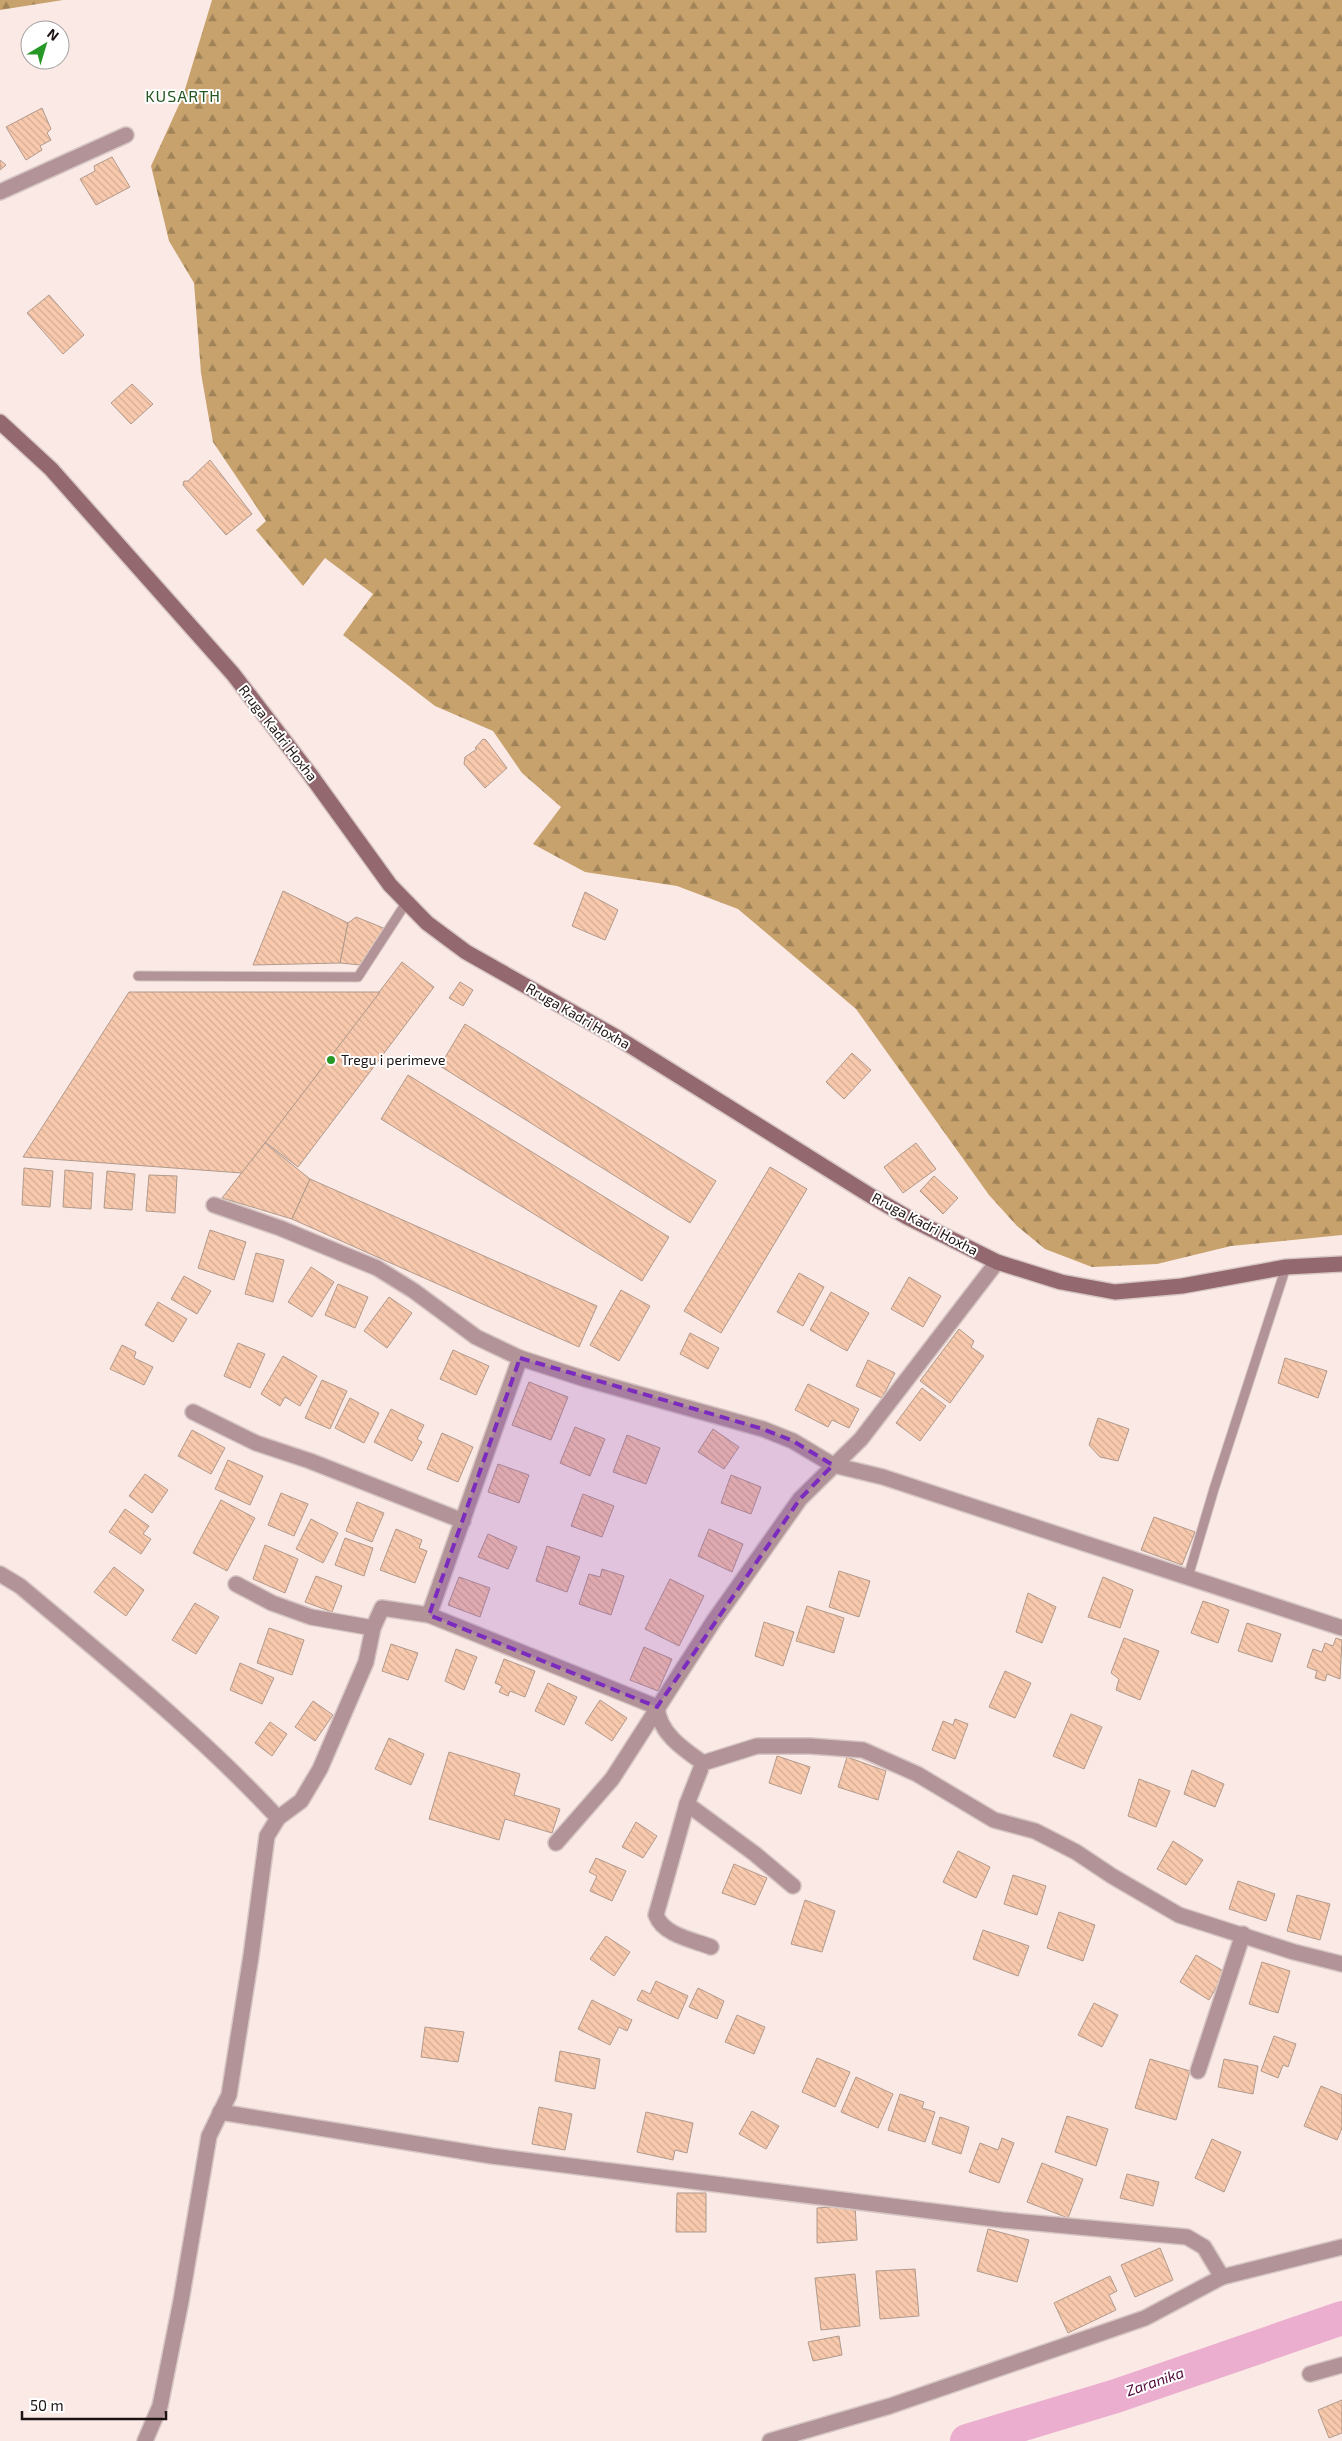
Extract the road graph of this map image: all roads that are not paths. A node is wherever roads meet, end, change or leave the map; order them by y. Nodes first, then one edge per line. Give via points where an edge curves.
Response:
1 (126, 135) dead end
2 (0, 192) edge
3 (0, 422) edge
4 (406, 903) junction
5 (138, 976) dead end
6 (214, 1205) dead end
7 (997, 1262) junction
8 (1342, 1264) edge
9 (1286, 1267) junction
10 (520, 1358) junction
11 (193, 1412) dead end
12 (833, 1465) junction
13 (463, 1522) junction
14 (0, 1574) edge
15 (1188, 1577) junction
16 (236, 1584) dead end
17 (429, 1615) junction
18 (373, 1628) junction
19 (1342, 1628) edge
20 (657, 1708) junction
21 (703, 1763) junction
22 (687, 1804) junction
23 (278, 1818) junction
24 (556, 1843) dead end
25 (793, 1886) dead end
26 (1243, 1934) junction
27 (712, 1947) dead end
28 (1342, 1964) edge
29 (1198, 2071) dead end
30 (220, 2112) junction
31 (1342, 2247) edge
32 (1222, 2277) junction
33 (1342, 2365) edge
34 (1310, 2374) dead end
35 (144, 2441) edge
36 (770, 2441) edge

1 - 2 street
3 - 4 main road, Rruga Kadri Hoxha via 51,469 232,674
4 - 5 lane via 358,978
4 - 7 main road, Rruga Kadri Hoxha via 466,952 618,1038 871,1196
6 - 10 street via 377,1268 476,1337
7 - 9 main road, Rruga Kadri Hoxha via 1061,1282 1115,1292 1182,1286
7 - 12 street via 861,1439
8 - 9 main road, Rruga Kadri Hoxha
9 - 15 lane
10 - 12 street via 763,1429 793,1441
10 - 13 street
11 - 13 street via 256,1442
12 - 15 street via 883,1476
12 - 20 street via 800,1499
13 - 17 street
14 - 23 street via 20,1586 185,1725
15 - 19 street
16 - 18 street via 311,1617
17 - 18 street via 382,1608
17 - 20 street
18 - 23 street via 366,1662 320,1769 301,1801
20 - 21 street via 658,1720 668,1734
20 - 24 street via 612,1779
21 - 22 street
21 - 26 street via 757,1746 863,1750 917,1774 994,1820 1052,1839 1179,1915
22 - 25 street
22 - 27 street via 656,1915 659,1925 668,1931
23 - 30 street via 267,1836 235,2064 229,2095
26 - 28 street
26 - 29 street
30 - 32 street via 492,2156 1002,2220 1187,2237 1204,2247
30 - 35 street via 209,2136 182,2301 160,2406
31 - 32 street
32 - 36 street via 1146,2318 890,2406
33 - 34 street

